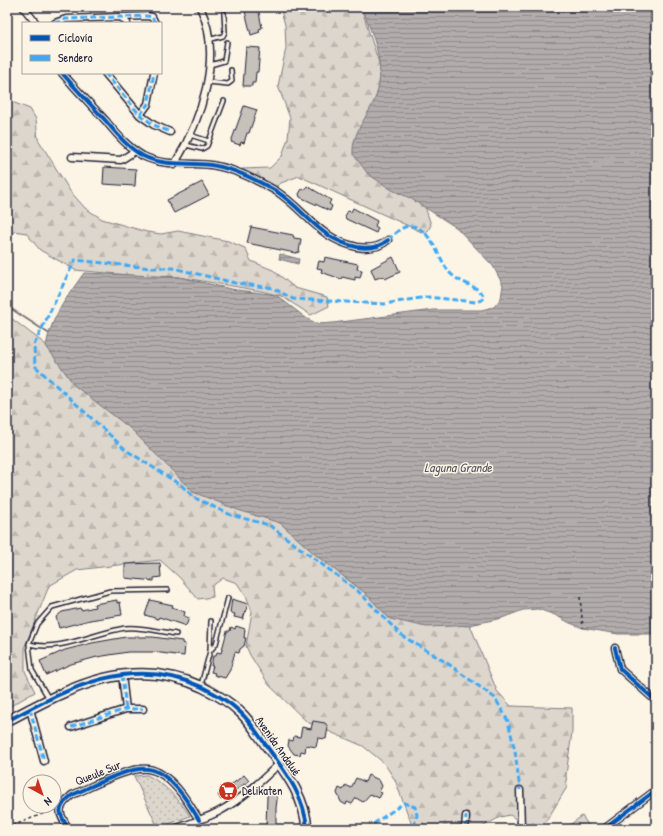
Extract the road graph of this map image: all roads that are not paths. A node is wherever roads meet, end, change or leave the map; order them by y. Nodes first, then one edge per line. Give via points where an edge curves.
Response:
1 (23, 7) edge
2 (200, 7) edge
3 (224, 13) dead end
4 (121, 17) junction
5 (73, 21) edge
6 (35, 22) edge
7 (58, 22) edge
8 (126, 22) edge
9 (154, 22) edge
10 (208, 40) junction
11 (227, 42) dead end
12 (210, 66) junction
13 (231, 70) dead end
14 (63, 74) edge
15 (106, 74) edge
16 (154, 74) edge
17 (207, 82) junction
18 (224, 101) dead end
19 (140, 115) junction
20 (170, 132) dead end
21 (190, 135) junction
22 (209, 141) junction
23 (186, 144) junction
24 (136, 151) junction
25 (72, 157) dead end
26 (174, 165) junction
27 (388, 240) dead end
28 (168, 590) dead end
29 (228, 598) dead end
30 (211, 621) dead end
31 (176, 634) dead end
32 (29, 644) junction
33 (616, 648) dead end
34 (210, 652) junction
35 (122, 675) junction
36 (200, 687) junction
37 (49, 699) junction
38 (656, 701) edge
39 (30, 709) junction
40 (126, 709) junction
41 (143, 709) dead end
42 (7, 721) edge
43 (71, 727) dead end
44 (44, 761) dead end
45 (279, 764) junction
46 (520, 790) dead end
47 (656, 790) edge
48 (466, 816) dead end
49 (200, 820) junction
50 (69, 829) edge
51 (174, 829) edge
52 (307, 829) edge
53 (465, 829) edge
54 (521, 829) edge
55 (605, 829) edge

1 - 6 street
2 - 10 street via 204,15
3 - 10 lane via 223,36
4 - 5 street
4 - 8 street
4 - 9 street via 150,16
5 - 7 street via 66,19
10 - 12 street
11 - 12 lane via 224,61
12 - 17 street
13 - 17 lane via 232,81 228,84
14 - 24 street via 126,144
15 - 19 street
16 - 19 street via 148,104
17 - 21 street
18 - 22 lane
19 - 20 street
21 - 22 lane
21 - 23 street
22 - 23 lane via 202,149
23 - 26 street
24 - 25 street via 121,160
24 - 26 street via 156,162
26 - 27 street via 220,167 258,182 292,202 318,229 332,239 347,245 376,248
28 - 32 lane via 110,591 52,607 37,624
29 - 34 lane via 216,644
30 - 34 lane
31 - 32 lane via 126,627 52,646 39,647
32 - 37 lane via 32,670
33 - 38 street via 620,669
34 - 36 lane
35 - 36 street, Avenida Andalué via 166,676
35 - 37 street, Avenida Andalué via 94,680
35 - 40 street
36 - 45 street, Avenida Andalué via 228,701 240,711
37 - 39 street, Avenida Andalué
39 - 42 street, Avenida Andalué
39 - 44 street
40 - 41 street
40 - 43 street
45 - 49 street via 236,801
45 - 52 street, Avenida Andalué via 302,802
46 - 54 street
47 - 55 street
48 - 53 street
49 - 50 street, Queule Sur via 176,787 149,769 120,775 72,796 60,806 61,817
49 - 51 street

